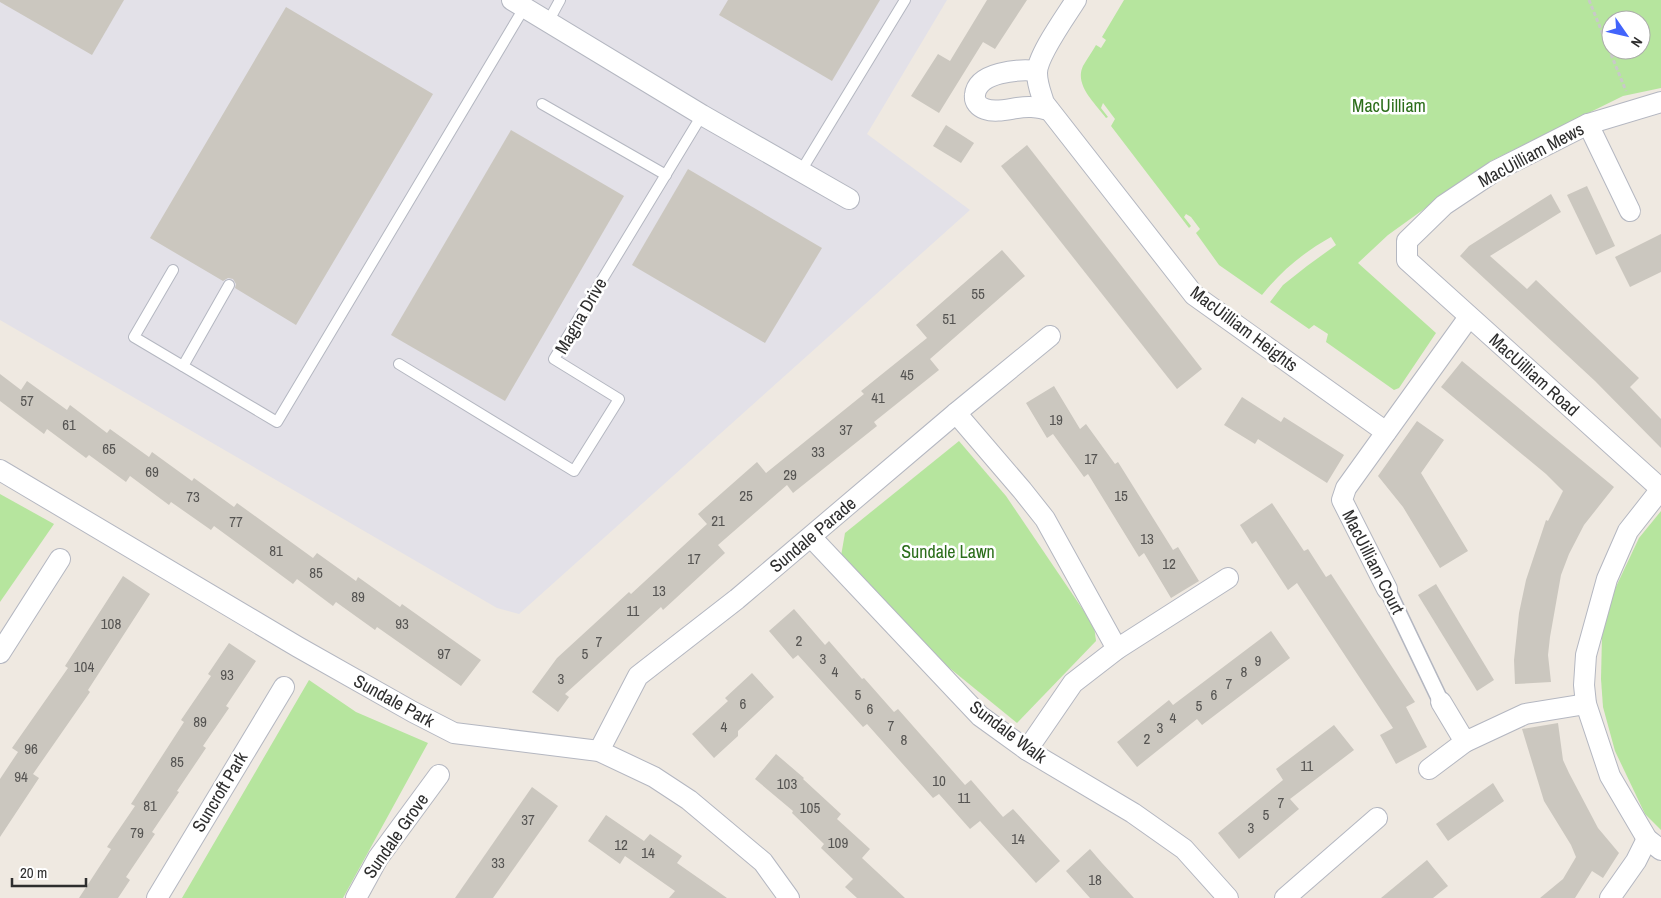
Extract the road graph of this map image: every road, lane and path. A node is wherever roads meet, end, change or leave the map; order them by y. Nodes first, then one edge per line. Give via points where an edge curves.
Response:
1 (560, 0) edge
2 (905, 0) edge
3 (1076, 0) edge
4 (1589, 0) edge
5 (518, 4) edge
6 (548, 22) junction
7 (1037, 71) junction
8 (1661, 102) edge
9 (542, 104) dead end
10 (1050, 110) junction
11 (1633, 110) junction
12 (702, 115) junction
13 (1588, 124) junction
14 (801, 171) junction
15 (666, 174) junction
16 (849, 199) dead end
17 (1630, 211) dead end
18 (1407, 260) joint
19 (173, 270) dead end
20 (229, 285) dead end
21 (1469, 316) junction
22 (1050, 336) dead end
23 (399, 364) dead end
24 (183, 366) junction
25 (956, 414) junction
26 (1386, 432) junction
27 (0, 470) edge
28 (1661, 489) edge
29 (811, 537) junction
30 (60, 559) dead end
31 (1228, 578) dead end
32 (1387, 589) joint
33 (1117, 649) junction
34 (0, 653) edge
35 (284, 687) dead end
36 (1441, 702) joint
37 (1586, 704) junction
38 (1465, 742) junction
39 (1027, 750) junction
40 (599, 751) junction
41 (1429, 769) dead end
42 (439, 775) dead end
43 (1377, 818) dead end
44 (1654, 844) edge
45 (156, 898) edge
46 (356, 898) edge
47 (789, 898) edge
48 (1228, 898) edge
49 (1285, 898) edge
50 (1610, 898) edge

1 - 6 lane
2 - 14 lane
3 - 7 street via 1040,59
4 - 11 path
5 - 6 street
5 - 24 lane via 277,422
6 - 12 street
7 - 10 street, MacUilliam Heights via 1044,103
7 - 10 street via 1017,71 985,79 976,86 974,99 984,109 993,111 1032,106
8 - 11 street, MacUilliam Mews
9 - 15 lane
10 - 26 street, MacUilliam Heights via 1194,295
11 - 13 street, MacUilliam Mews
12 - 14 street
12 - 15 lane, Magna Drive
13 - 17 street
13 - 18 street, MacUilliam Mews via 1495,171 1444,205 1407,241
14 - 16 street
15 - 23 lane, Magna Drive via 554,359 619,399 574,471
18 - 21 street, MacUilliam Road
19 - 24 lane via 134,337
20 - 24 lane
21 - 26 street, MacUilliam Court
21 - 28 street, MacUilliam Road
22 - 25 street, Sundale Parade
25 - 29 street, Sundale Parade
25 - 33 street via 1045,519
26 - 32 street, MacUilliam Court via 1346,488 1342,500
27 - 40 street, Sundale Park via 298,647 454,733
28 - 37 street via 1628,531 1607,580 1586,655
29 - 39 street, Sundale Walk via 980,716
29 - 40 street, Sundale Parade via 638,676
30 - 34 street
31 - 33 street
32 - 36 street, MacUilliam Court
33 - 39 street via 1073,683
35 - 45 street, Suncroft Park
36 - 38 street, MacUilliam Court
37 - 38 street via 1525,714
37 - 44 street via 1610,776
38 - 41 street
39 - 48 street, Sundale Walk via 1133,813 1184,849
40 - 47 street, Sundale Park via 654,777 689,800 762,862
42 - 46 street, Sundale Grove via 378,858
43 - 49 street
44 - 50 street via 1636,861

